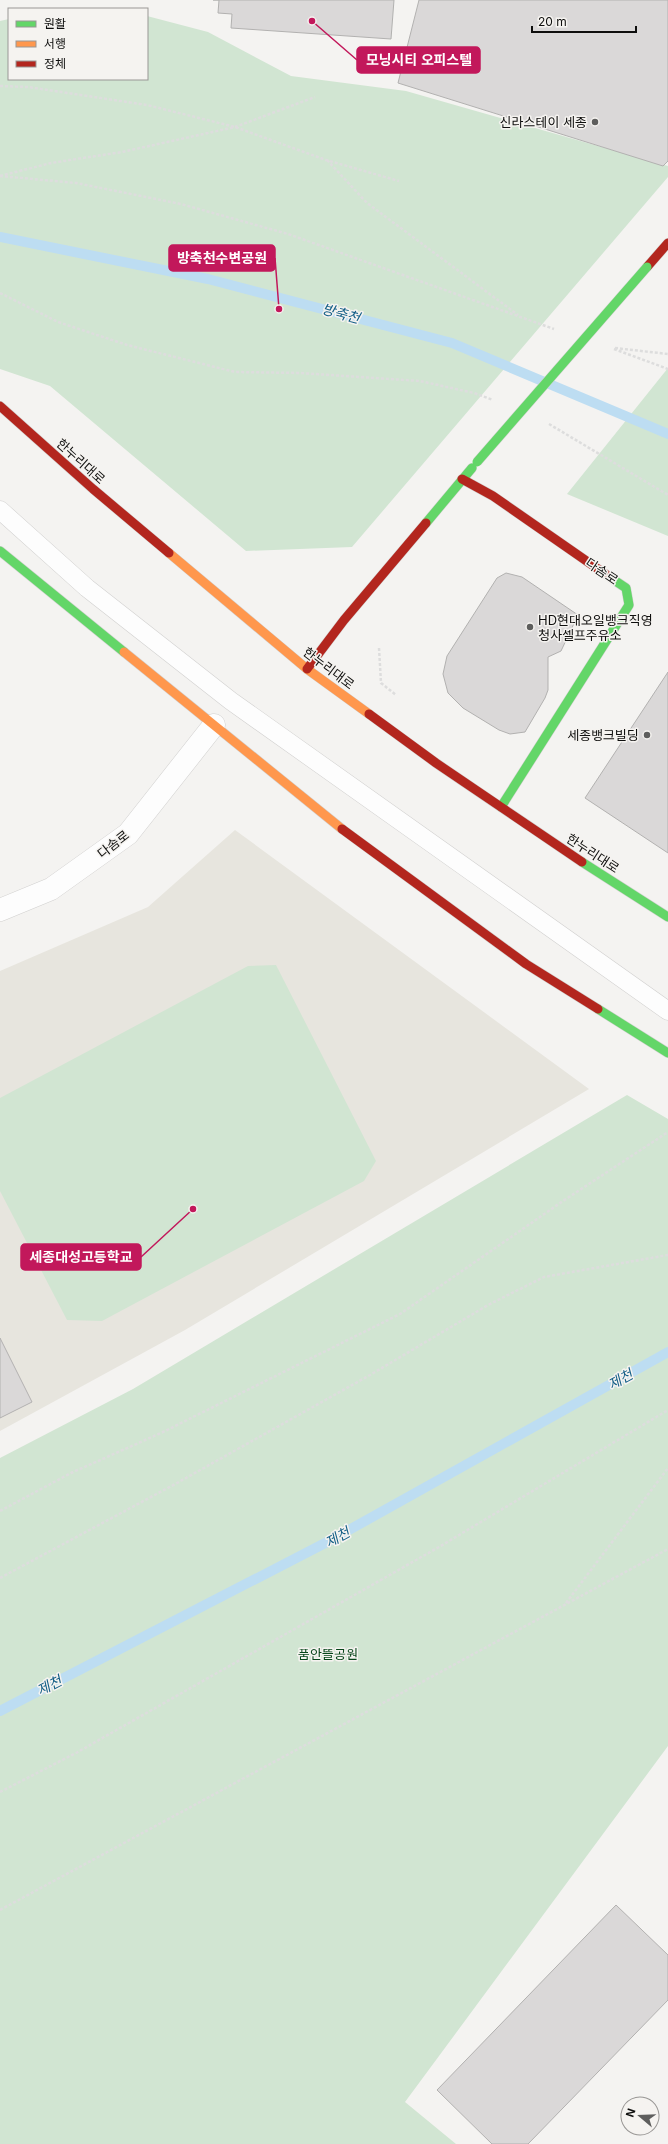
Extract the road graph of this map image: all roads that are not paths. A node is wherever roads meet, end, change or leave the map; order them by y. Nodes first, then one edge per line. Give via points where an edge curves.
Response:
1 (668, 243) edge
2 (0, 406) edge
3 (462, 480) junction
4 (0, 510) edge
5 (0, 551) edge
6 (307, 669) junction
7 (214, 725) junction
8 (501, 807) junction
9 (0, 910) edge
10 (668, 917) edge
11 (668, 1011) edge
12 (668, 1053) edge

1 - 3 street, bridge
2 - 6 street, 한누리대로 via 93,489
3 - 6 street via 344,620
3 - 8 street, 다솜로 via 493,496 626,588 629,605
4 - 11 lane via 87,588 231,701
5 - 7 street
6 - 8 street, 한누리대로
7 - 9 street, 다솜로 via 128,834 51,890
7 - 12 street via 353,838 520,960
8 - 10 street, 한누리대로

